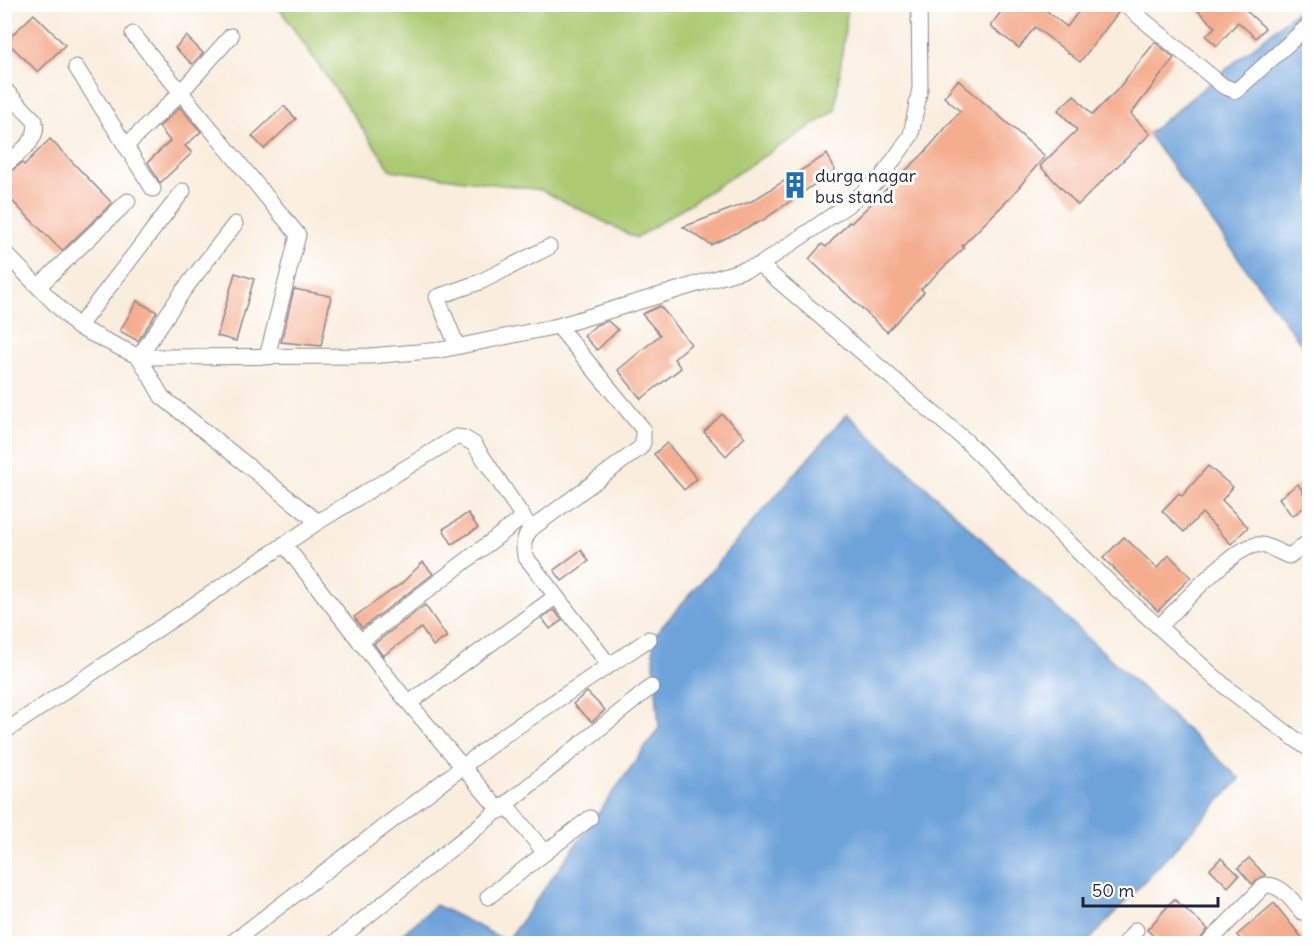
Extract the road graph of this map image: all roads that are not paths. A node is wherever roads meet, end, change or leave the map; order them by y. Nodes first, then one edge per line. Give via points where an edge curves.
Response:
1 (919, 4) edge
2 (1124, 4) edge
3 (1310, 24) edge
4 (133, 34) dead end
5 (231, 36) dead end
6 (76, 68) dead end
7 (4, 89) edge
8 (179, 94) junction
9 (126, 146) junction
10 (4, 166) edge
11 (153, 189) dead end
12 (183, 191) dead end
13 (128, 201) dead end
14 (235, 224) dead end
15 (549, 247) dead end
16 (4, 252) edge
17 (760, 265) junction
18 (39, 286) junction
19 (558, 326) junction
20 (78, 327) junction
21 (457, 346) junction
22 (139, 357) junction
23 (267, 357) junction
24 (318, 522) junction
25 (527, 523) junction
26 (1310, 541) edge
27 (284, 544) junction
28 (555, 597) junction
29 (1160, 626) junction
30 (649, 639) dead end
31 (360, 642) junction
32 (609, 666) junction
33 (651, 687) dead end
34 (409, 702) junction
35 (4, 732) edge
36 (1310, 750) edge
37 (462, 767) junction
38 (503, 808) junction
39 (590, 818) dead end
40 (545, 853) junction
41 (488, 897) dead end
42 (1307, 914) edge
43 (1136, 930) dead end
44 (230, 944) edge
45 (333, 944) edge
46 (1125, 944) edge
47 (1207, 944) edge

1 - 17 street via 920,88 911,135 880,178
2 - 3 street via 1223,86 1236,91
4 - 8 street
5 - 8 street
6 - 9 street
7 - 10 street via 37,128 34,138
8 - 9 street
8 - 23 street via 298,235
9 - 11 street
12 - 20 street
13 - 18 street
14 - 22 street
15 - 21 street via 480,282 437,297
16 - 18 street
17 - 19 street
17 - 29 street via 966,441 1112,585
18 - 20 street
19 - 21 street
19 - 25 street via 643,429 643,443
20 - 22 street
21 - 23 street via 370,356
22 - 23 street
22 - 24 street via 162,397
24 - 25 street via 456,437 474,444
24 - 27 street
25 - 28 street via 525,556
25 - 31 street
26 - 29 street via 1288,556 1262,545 1247,547
27 - 31 street
27 - 35 street
28 - 32 street
28 - 34 street
29 - 36 street via 1228,689
30 - 32 street
31 - 34 street
32 - 37 street
33 - 38 street
34 - 37 street
37 - 38 street
37 - 44 street
38 - 40 street
38 - 45 street
39 - 40 street
40 - 41 street
42 - 47 street via 1274,885 1265,885
43 - 46 street

